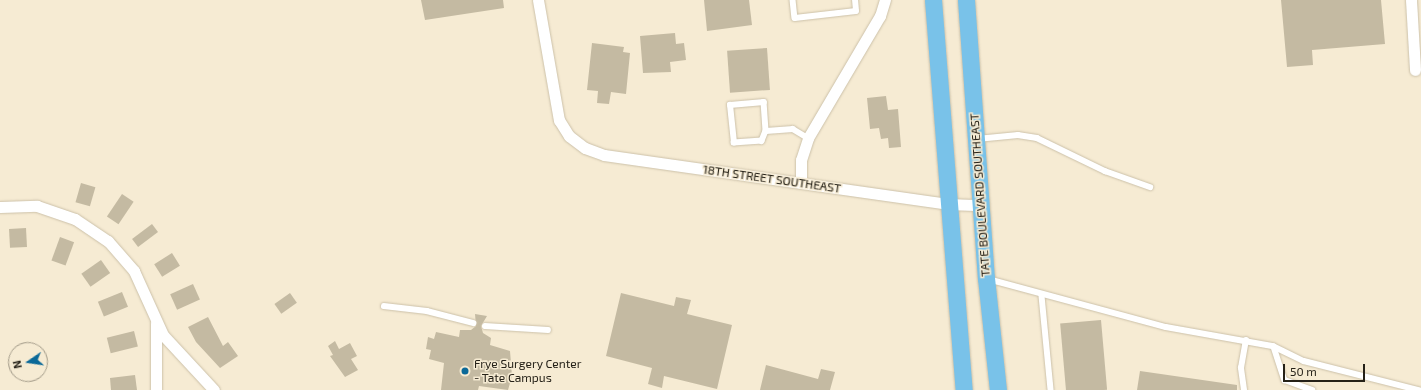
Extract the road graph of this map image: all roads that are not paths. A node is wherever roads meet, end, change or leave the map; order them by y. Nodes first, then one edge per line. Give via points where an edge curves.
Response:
1 (538, 0) edge
2 (793, 0) edge
3 (855, 0) edge
4 (885, 0) edge
5 (933, 0) edge
6 (966, 0) edge
7 (1411, 0) edge
8 (1415, 70) dead end
9 (766, 130) junction
10 (808, 138) junction
11 (976, 139) junction
12 (801, 182) junction
13 (1150, 187) dead end
14 (948, 204) junction
15 (981, 205) junction
16 (0, 208) edge
17 (986, 278) junction
18 (1042, 296) junction
19 (384, 306) dead end
20 (156, 321) junction
21 (473, 323) dead end
22 (484, 326) dead end
23 (548, 330) dead end
24 (1246, 340) junction
25 (1273, 346) junction
26 (156, 390) edge
27 (214, 390) edge
28 (964, 390) edge
29 (998, 390) edge
30 (1051, 390) edge
31 (1244, 390) edge
32 (1312, 390) edge
33 (1420, 390) edge

1 - 12 street, 18TH STREET SOUTHEAST via 555,106 569,136 585,148 604,155
2 - 3 lane via 795,18 856,11
4 - 10 street via 880,16
5 - 14 main road
6 - 11 main road, TATE BOULEVARD SOUTHEAST
7 - 8 street
9 - 9 lane via 762,141 734,143 730,105 764,102
9 - 10 lane via 793,129
10 - 12 street via 801,160
11 - 13 lane via 1018,135 1037,138 1105,171
11 - 15 main road, TATE BOULEVARD SOUTHEAST
12 - 14 street, 18TH STREET SOUTHEAST
14 - 15 street, 18TH STREET SOUTHEAST
14 - 28 main road
15 - 17 main road, TATE BOULEVARD SOUTHEAST
16 - 20 street via 37,206 93,229 130,266
17 - 18 lane
17 - 29 main road, TATE BOULEVARD SOUTHEAST
18 - 24 lane via 1166,327
18 - 30 lane
19 - 21 lane via 427,311
20 - 26 street
20 - 27 street via 184,361
22 - 23 lane
24 - 25 lane
24 - 31 lane via 1241,368
25 - 32 lane via 1285,380
25 - 33 lane via 1304,361

